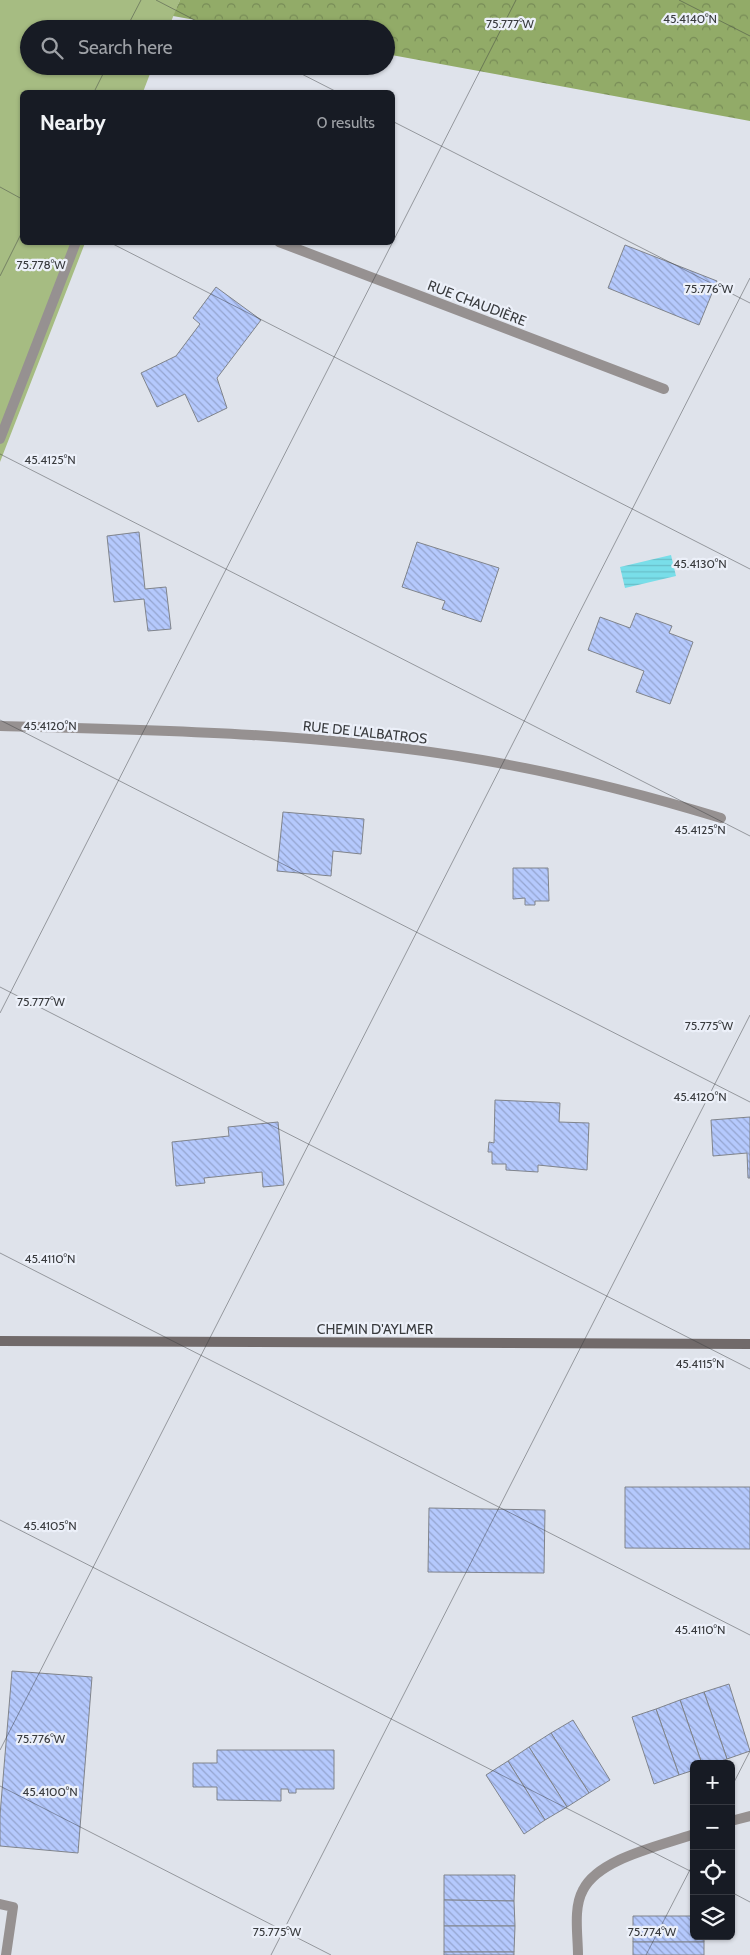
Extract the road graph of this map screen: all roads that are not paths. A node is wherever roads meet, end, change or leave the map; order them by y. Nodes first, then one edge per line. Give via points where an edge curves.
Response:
1 (75, 245) edge
2 (287, 245) edge
3 (664, 389) dead end
4 (0, 439) edge
5 (0, 726) edge
6 (721, 818) dead end
7 (0, 1341) edge
8 (750, 1344) edge
9 (750, 1816) edge
10 (735, 1820) edge
11 (690, 1835) edge
12 (0, 1904) edge
13 (6, 1955) edge
14 (578, 1955) edge

1 - 4 street
2 - 3 street, RUE CHAUDIÈRE
5 - 6 street, RUE DE L'ALBATROS via 191,731 373,745 574,777
7 - 8 main road, CHEMIN D'AYLMER
9 - 10 street
11 - 14 street via 609,1864 594,1875 582,1890 578,1909
12 - 13 street via 13,1907

